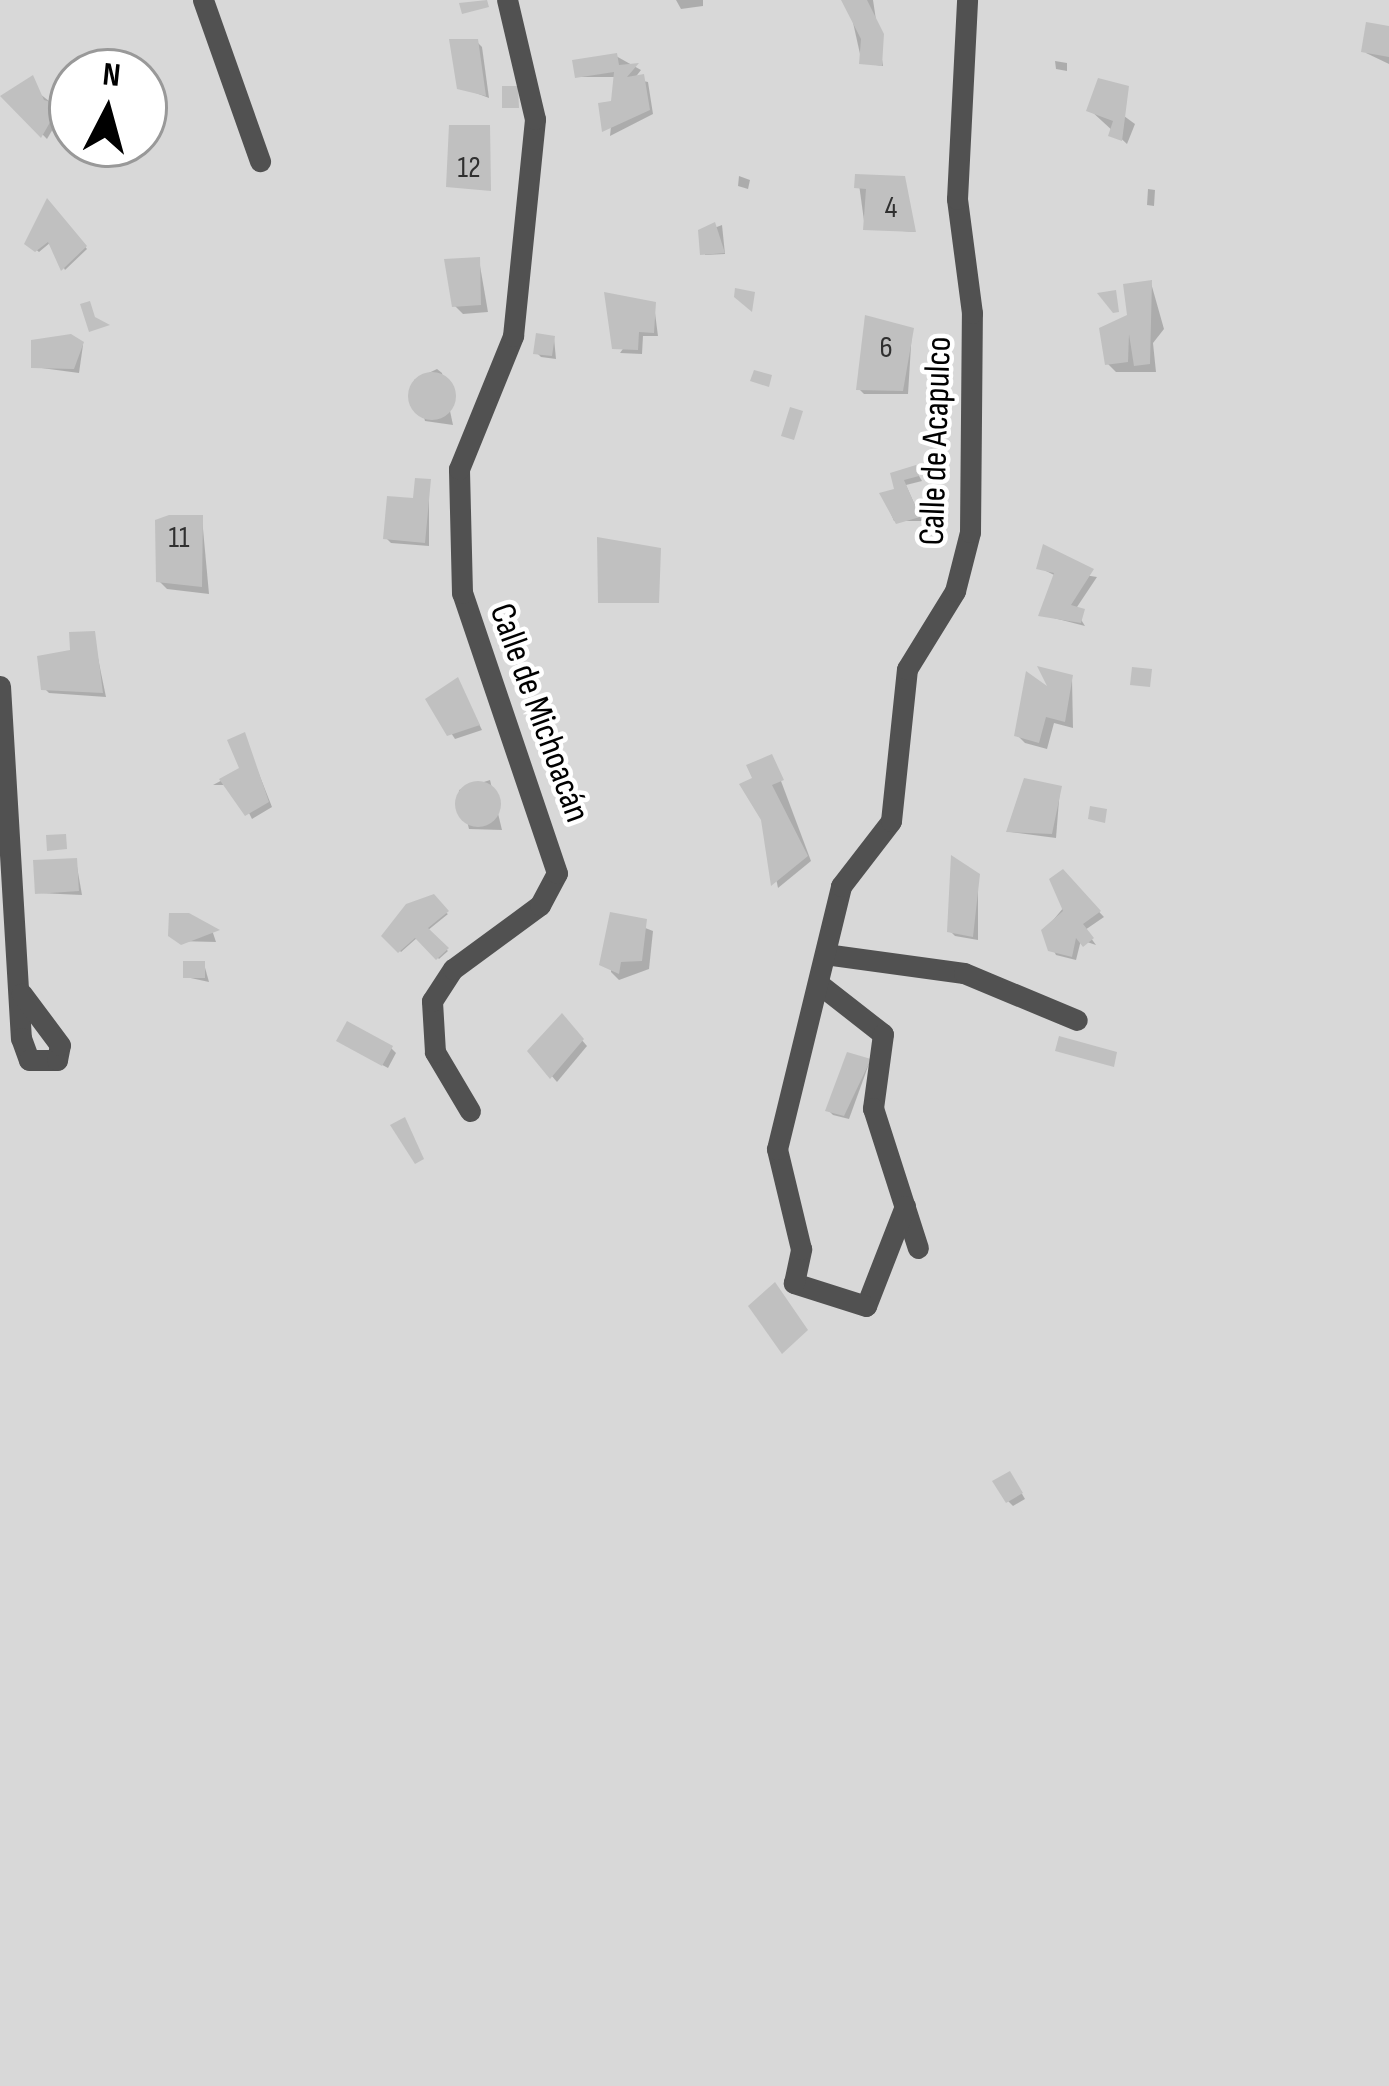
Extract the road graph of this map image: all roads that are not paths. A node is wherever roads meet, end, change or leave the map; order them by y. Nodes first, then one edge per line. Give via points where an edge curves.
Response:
1 (203, 0) edge
2 (507, 0) edge
3 (967, 0) edge
4 (260, 161) dead end
5 (0, 686) edge
6 (826, 954) junction
7 (819, 984) junction
8 (22, 994) dead end
9 (1077, 1020) dead end
10 (470, 1111) dead end
11 (905, 1206) junction
12 (918, 1248) dead end

1 - 4 street
2 - 10 street, Calle de Michoacán via 533,88 534,143 513,336 459,469 461,573 465,616 519,739 557,872 540,905 453,970 432,1001 435,1052
3 - 6 street, Calle de Acapulco via 957,199 972,313 970,532 955,591 907,669 887,836 849,870
5 - 8 street
6 - 7 street, Calle de Acapulco
6 - 9 street via 964,973
7 - 11 street via 883,1034 873,1108
7 - 11 street, Calle de Acapulco via 778,1174 794,1201 794,1283 866,1306
11 - 12 street

